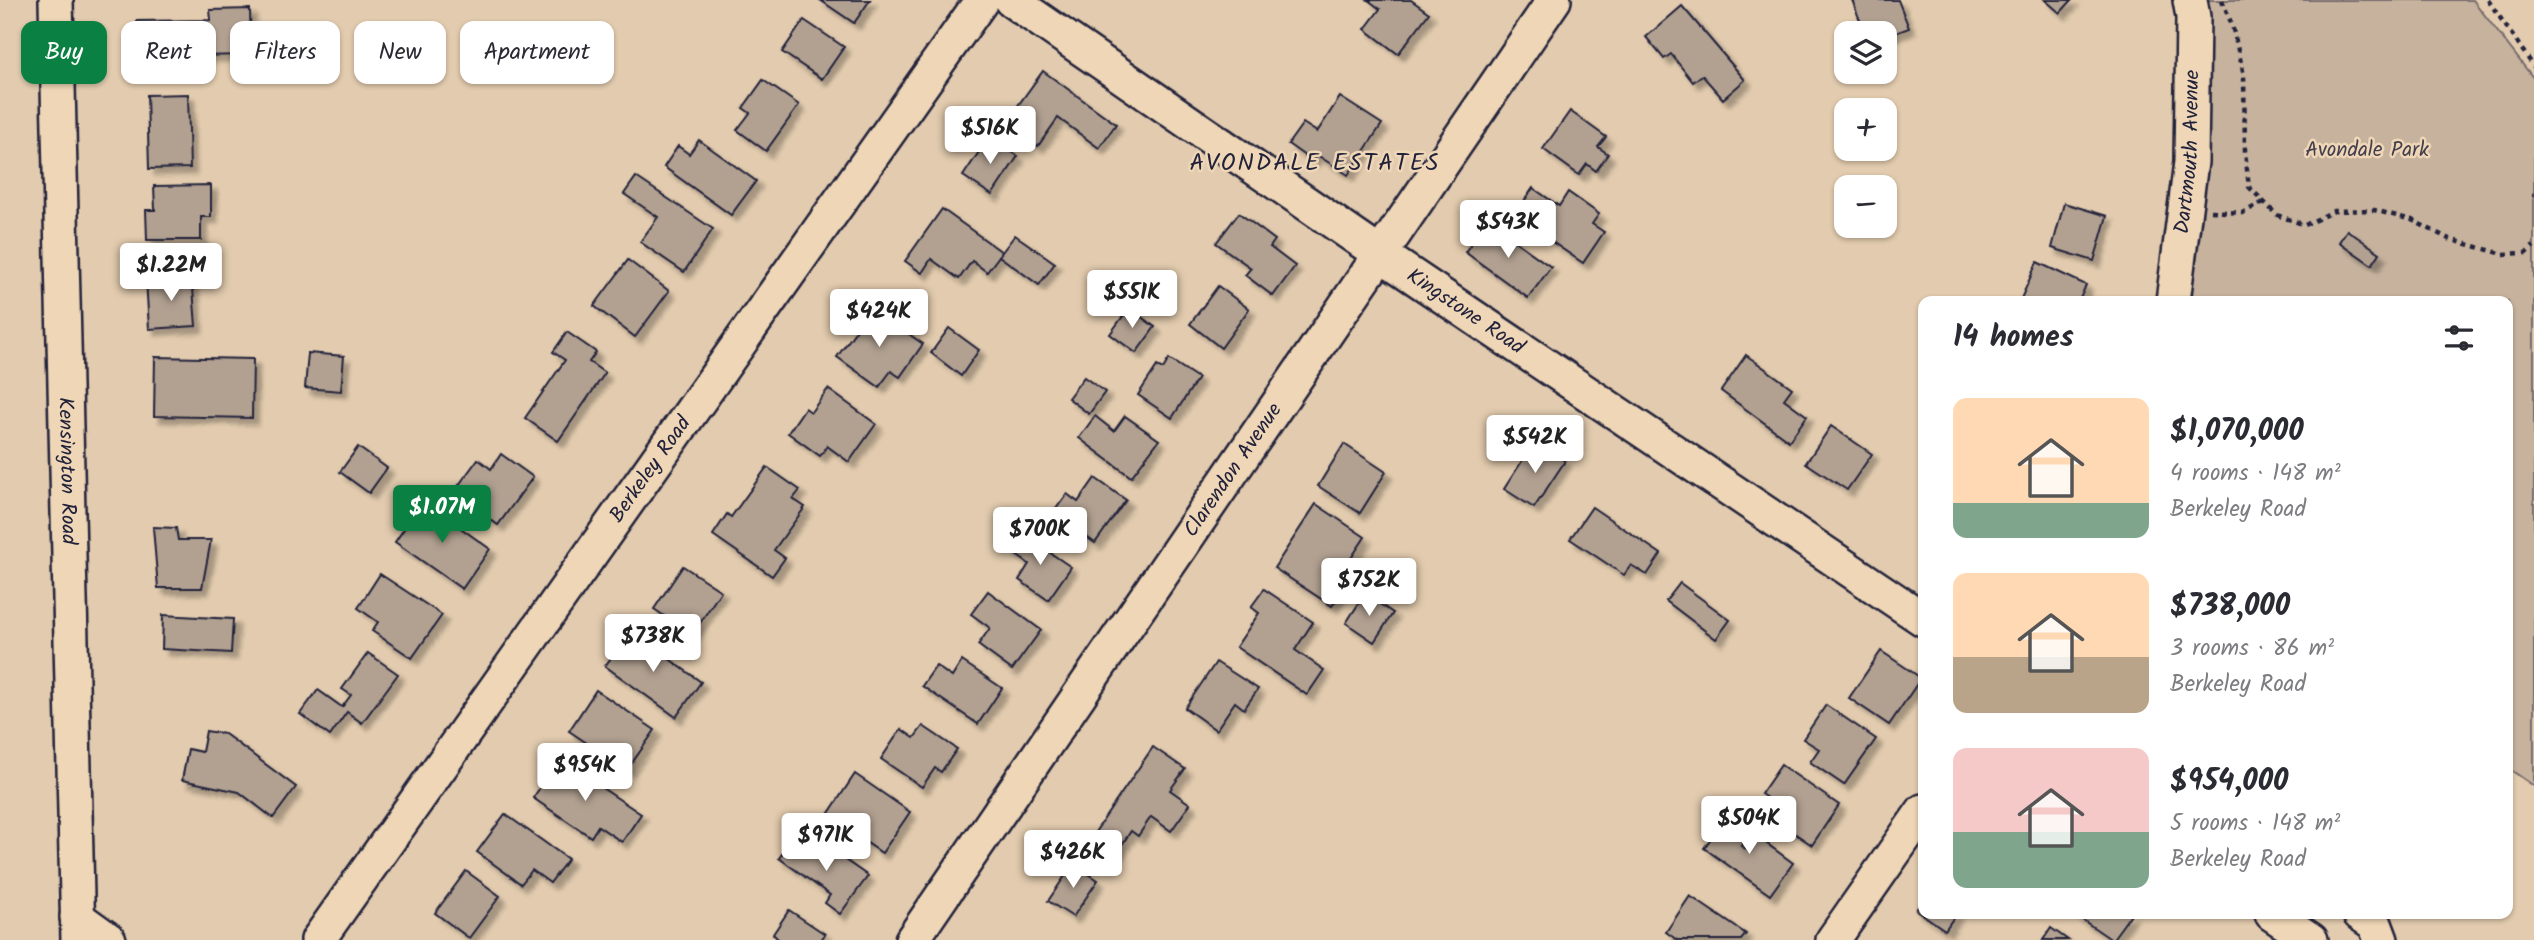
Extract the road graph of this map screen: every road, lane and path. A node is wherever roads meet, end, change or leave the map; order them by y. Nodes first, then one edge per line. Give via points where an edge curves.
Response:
1 (56, 0) edge
2 (982, 0) edge
3 (1011, 0) edge
4 (1554, 0) edge
5 (2190, 0) edge
6 (2222, 0) edge
7 (2488, 0) edge
8 (2534, 67) edge
9 (2264, 202) junction
10 (2185, 207) junction
11 (2534, 246) edge
12 (1380, 254) junction
13 (2174, 296) edge
14 (1918, 616) edge
15 (1918, 818) edge
16 (2280, 919) edge
17 (2368, 919) edge
18 (78, 928) edge
19 (109, 940) edge
20 (318, 940) edge
21 (912, 940) edge
22 (1833, 940) edge
23 (2311, 940) edge
24 (2381, 940) edge

1 - 18 street, Kensington Road
2 - 20 street, Berkeley Road
3 - 12 street, Kingstone Road
4 - 12 street, Clarendon Avenue
5 - 10 street, Dartmouth Avenue via 2191,162
6 - 9 path via 2244,75 2249,187
7 - 8 path
9 - 10 path via 2242,213
9 - 11 path via 2277,215 2305,225 2334,211 2374,210 2503,254 2526,253
10 - 13 street, Dartmouth Avenue
12 - 14 street, Kingstone Road
12 - 21 street, Clarendon Avenue
15 - 22 street
16 - 23 street
17 - 24 street via 2375,924
18 - 19 street

